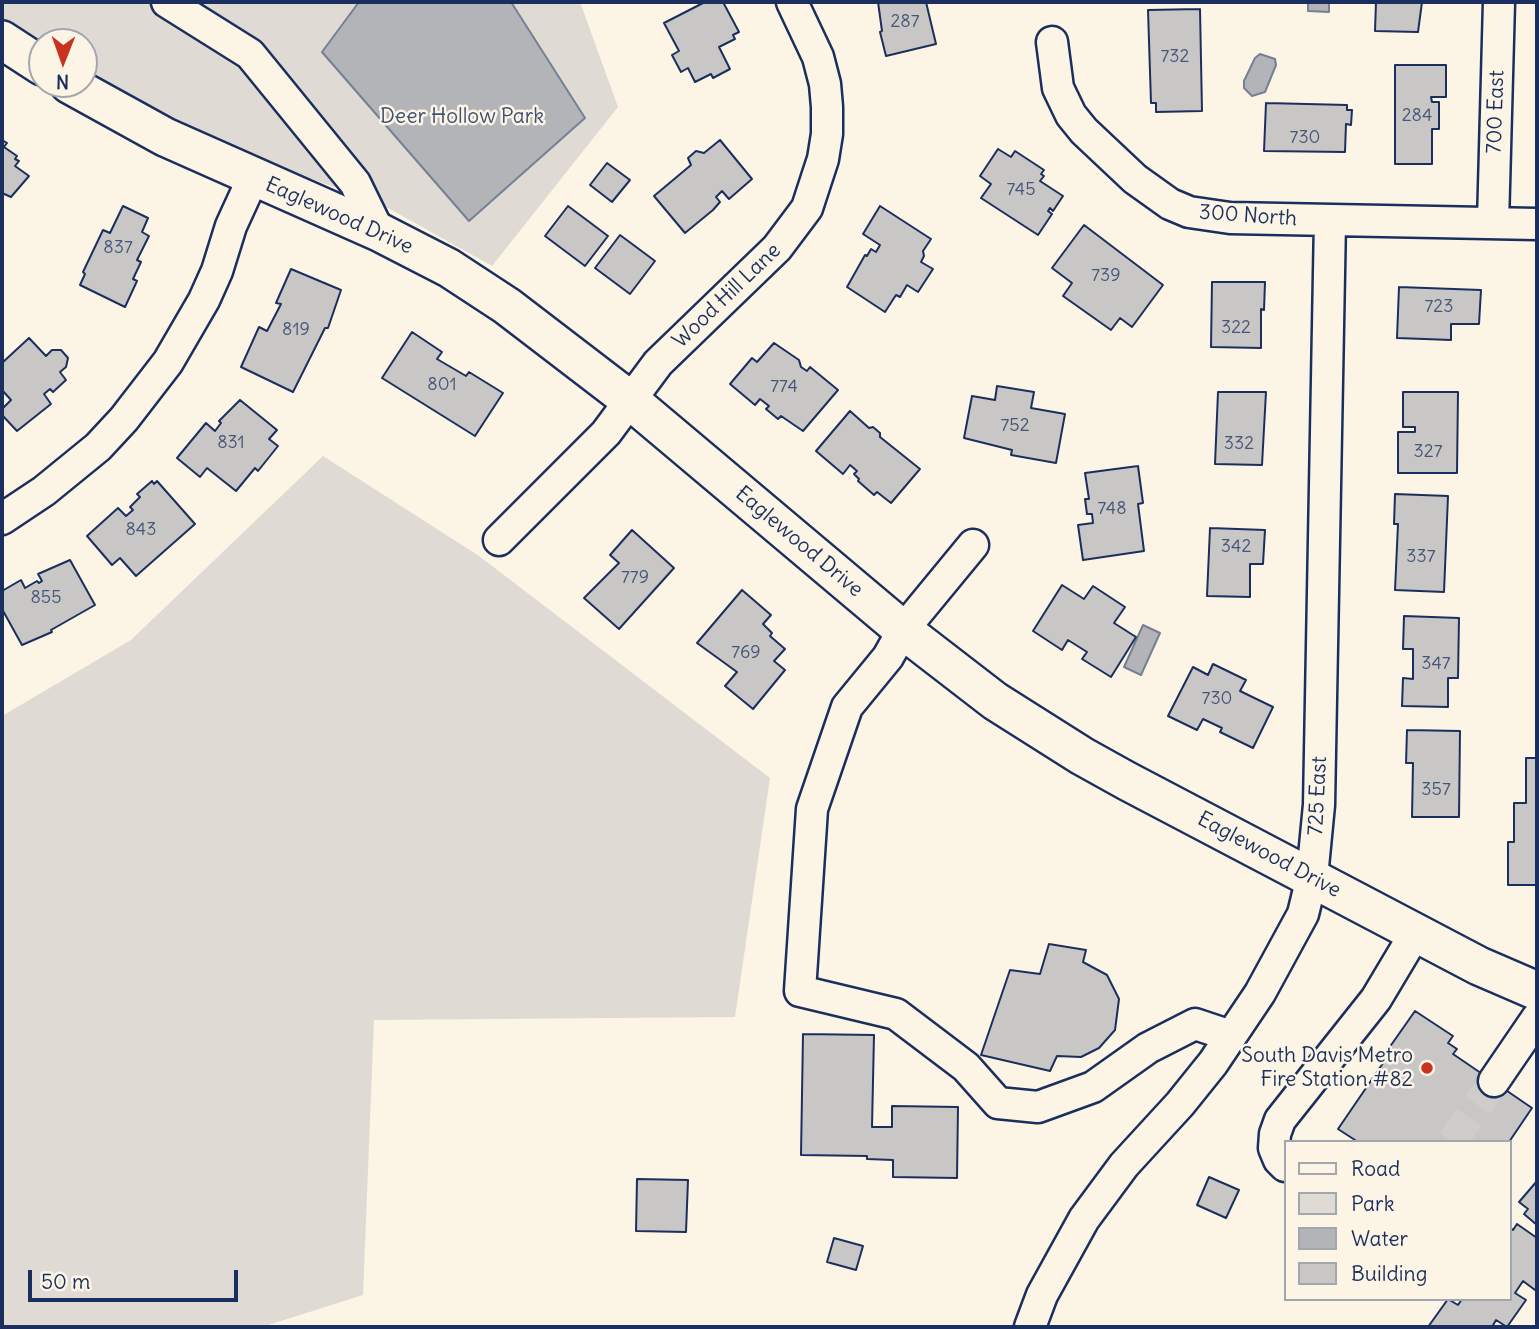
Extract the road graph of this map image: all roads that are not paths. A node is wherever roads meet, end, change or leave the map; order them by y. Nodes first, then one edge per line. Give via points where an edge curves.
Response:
1 (167, 2) edge
2 (792, 2) edge
3 (1499, 2) edge
4 (2, 40) edge
5 (1052, 42) dead end
6 (28, 57) edge
7 (94, 98) edge
8 (253, 178) junction
9 (1331, 220) junction
10 (1493, 223) junction
11 (1537, 223) edge
12 (379, 232) junction
13 (631, 401) junction
14 (2, 519) edge
15 (499, 541) dead end
16 (972, 545) dead end
17 (903, 630) junction
18 (1312, 877) junction
19 (1416, 932) junction
20 (1537, 991) edge
21 (1537, 1018) edge
22 (1231, 1036) junction
23 (1493, 1082) tunnel mouth
24 (1284, 1165) edge
25 (1030, 1327) edge

1 - 12 street via 250,54 355,183
2 - 13 street, Wood Hill Lane via 818,57 825,84 827,134 817,184 807,208 777,248 658,363
3 - 10 street, 700 East
4 - 6 main road
5 - 9 street, 300 North via 1058,88 1071,116 1135,179 1170,204 1209,217
7 - 8 main road, Eaglewood Drive
8 - 12 main road, Eaglewood Drive
8 - 14 street via 204,300 169,362 98,447
9 - 10 street, 300 North
9 - 18 street, 725 East via 1319,805
10 - 11 street, 300 North
12 - 13 main road, Eaglewood Drive via 495,298
13 - 15 street, Wood Hill Lane
13 - 17 main road, Eaglewood Drive
16 - 17 street
17 - 18 main road, Eaglewood Drive via 1038,730
17 - 22 street via 888,657 847,707 812,809 800,991 896,1014 965,1067 998,1103 1025,1106 1038,1107 1093,1087 1148,1048 1195,1024
18 - 19 main road, Eaglewood Drive
18 - 22 street, 725 East via 1303,914
19 - 20 main road, Eaglewood Drive
19 - 24 street via 1376,999 1280,1120 1274,1147
21 - 23 street
22 - 25 street, 725 East via 1197,1084 1124,1164 1084,1219 1042,1294

